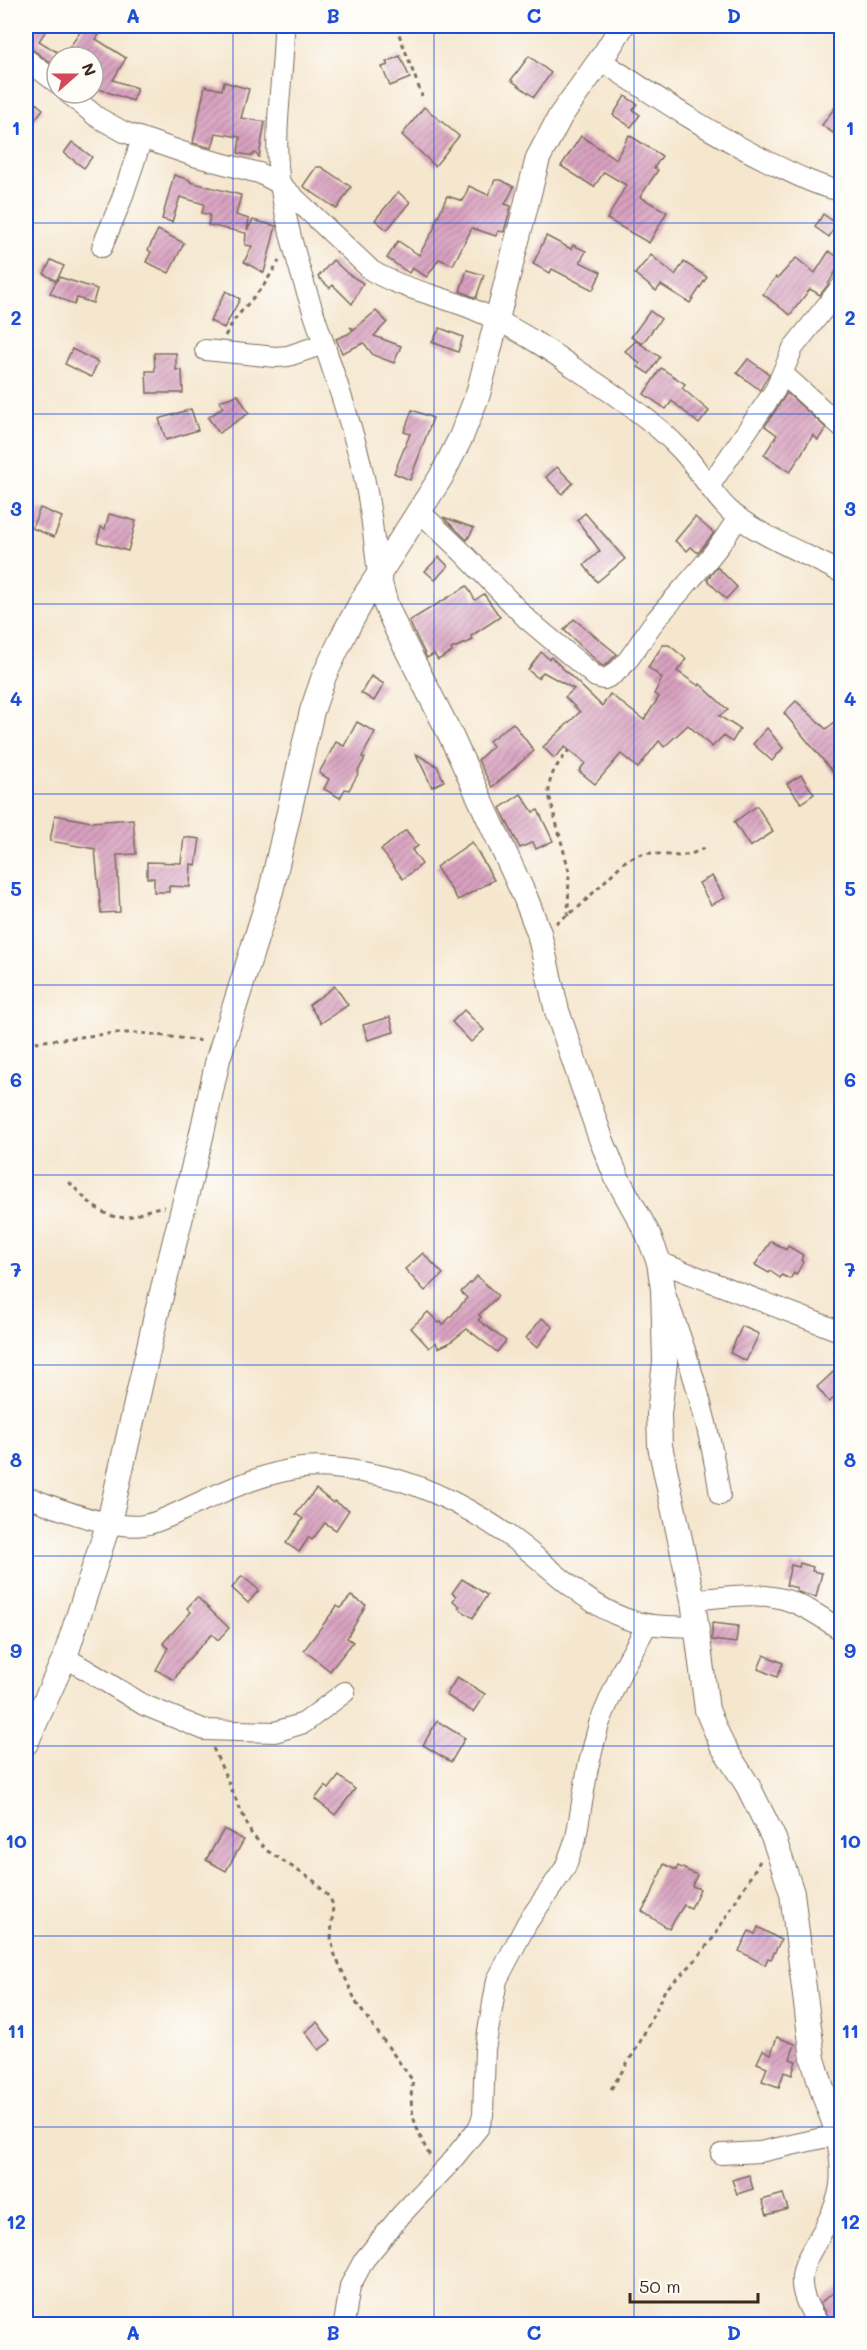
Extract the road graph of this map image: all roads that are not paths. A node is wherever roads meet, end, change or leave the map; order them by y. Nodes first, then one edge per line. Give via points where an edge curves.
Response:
1 (284, 26) edge
2 (622, 26) edge
3 (26, 59) edge
4 (600, 60) junction
5 (45, 74) edge
6 (84, 105) edge
7 (142, 139) junction
8 (280, 184) junction
9 (842, 191) edge
10 (102, 247) dead end
11 (842, 286) edge
12 (496, 319) junction
13 (324, 344) junction
14 (212, 351) road end
15 (783, 374) junction
16 (842, 427) edge
17 (710, 486) junction
18 (419, 511) junction
19 (738, 517) junction
20 (842, 573) edge
21 (378, 576) junction
22 (659, 1262) junction
23 (663, 1289) junction
24 (842, 1332) edge
25 (720, 1495) dead end
26 (26, 1496) edge
27 (109, 1522) junction
28 (693, 1600) junction
29 (647, 1625) junction
30 (695, 1627) junction
31 (842, 1630) edge
32 (65, 1657) junction
33 (345, 1692) dead end
34 (26, 1743) edge
35 (837, 2130) edge
36 (721, 2154) dead end
37 (344, 2325) edge
38 (819, 2325) edge

1 - 8 street via 277,151
2 - 4 street
3 - 5 street
4 - 9 street via 737,146 801,177
4 - 12 street via 561,114 538,158
6 - 7 street via 110,125
7 - 8 street via 260,173
7 - 10 street
8 - 12 street via 372,271 389,281
8 - 13 street via 298,264
11 - 15 street via 793,348
12 - 17 street via 575,368 643,417 681,450
12 - 18 street via 470,416 441,477
13 - 14 street via 276,357
13 - 21 street via 361,464
15 - 16 street
15 - 17 street
17 - 19 street
18 - 19 street via 527,620 596,677 604,679 624,664 649,628 720,546
18 - 21 street
19 - 20 street
21 - 22 street via 397,630 510,861 539,933 557,1011 601,1139
21 - 27 street via 345,632 312,711 271,891 223,1044
22 - 23 street
22 - 24 street
23 - 25 street via 696,1379
23 - 28 street via 665,1362 660,1446
26 - 27 street
27 - 29 street via 146,1525 264,1477 302,1468 345,1469 386,1477 447,1498 516,1541 603,1608
27 - 32 street
28 - 30 street
28 - 31 street via 765,1596 790,1601
29 - 30 street
29 - 37 street via 599,1724 576,1838 565,1868 527,1923 497,1980 485,2049 483,2115 479,2127 364,2260 350,2286
30 - 35 street via 707,1710 774,1839 792,1893 813,2059
32 - 33 street via 144,1705 205,1730 275,1732 304,1723
32 - 34 street
35 - 36 street via 778,2148
35 - 38 street via 841,2173 837,2199 809,2255 801,2281 806,2306

